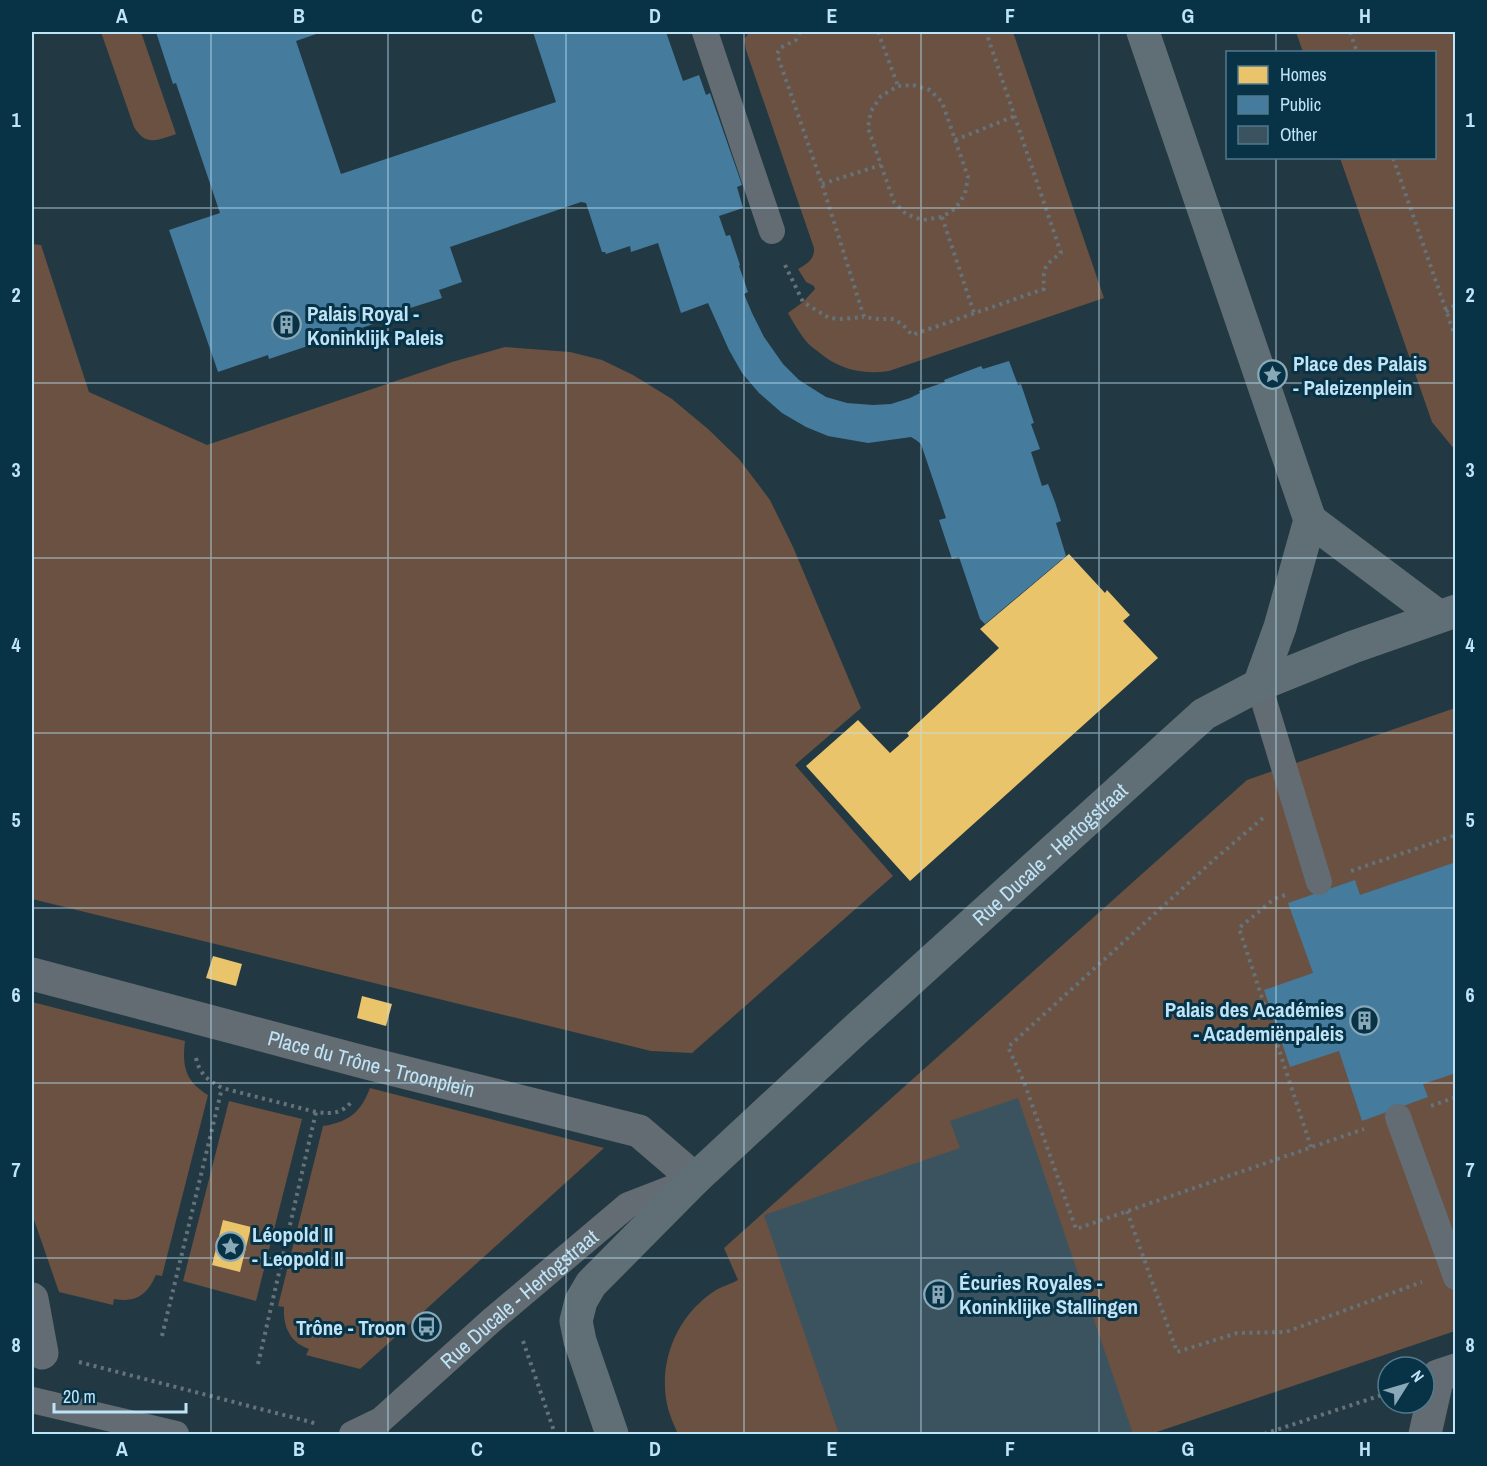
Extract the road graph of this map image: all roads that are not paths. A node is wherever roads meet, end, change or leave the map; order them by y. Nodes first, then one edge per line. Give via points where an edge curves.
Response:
1 (705, 32) edge
2 (1143, 32) edge
3 (772, 231) dead end
4 (1310, 520) junction
5 (1447, 613) edge
6 (1259, 685) junction
7 (1319, 882) road end
8 (32, 974) edge
9 (1398, 1117) road end
10 (695, 1179) junction
11 (1454, 1274) edge
12 (32, 1299) edge
13 (42, 1353) road end
14 (1455, 1370) edge
15 (32, 1400) edge
16 (176, 1434) edge
17 (352, 1434) edge
18 (612, 1434) edge
19 (1425, 1434) edge

1 - 3 lane
2 - 4 main road
4 - 5 main road
4 - 6 main road
5 - 6 main road, Rue Ducale - Hertogstraat
6 - 7 lane
6 - 10 main road, Rue Ducale - Hertogstraat via 1204,714
8 - 10 street, Place du Trône - Troonplein via 639,1131
9 - 11 lane
10 - 17 lane, Rue Ducale - Hertogstraat via 628,1205 381,1420
10 - 18 main road, Rue Ducale - Hertogstraat via 591,1284 581,1302 576,1321 580,1341
12 - 13 street
14 - 19 street via 1438,1376
15 - 16 lane

